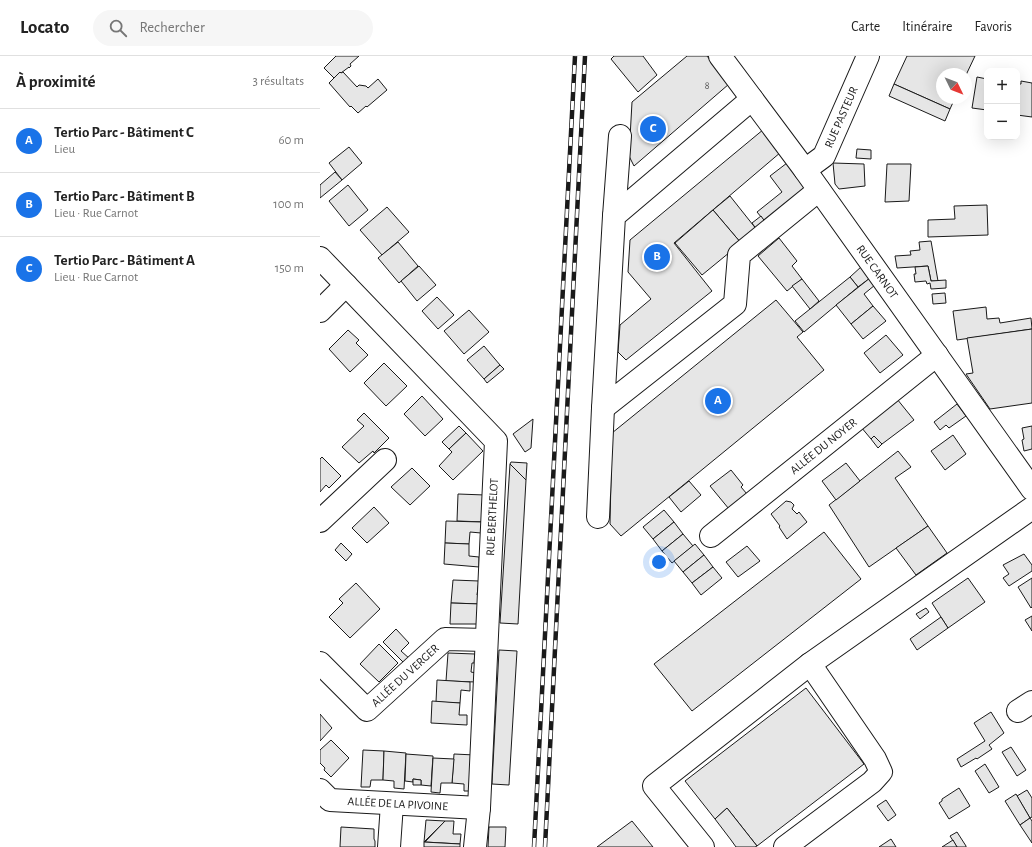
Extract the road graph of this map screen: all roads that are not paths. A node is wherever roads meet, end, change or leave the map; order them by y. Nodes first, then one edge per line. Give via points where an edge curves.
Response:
1 (720, 56) edge
2 (868, 56) edge
3 (752, 99) junction
4 (620, 136) dead end
5 (805, 170) junction
6 (820, 190) junction
7 (614, 216) junction
8 (320, 258) edge
9 (346, 285) junction
10 (320, 311) edge
11 (937, 355) junction
12 (603, 408) junction
13 (385, 460) dead end
14 (1032, 489) edge
15 (1032, 508) edge
16 (598, 517) dead end
17 (320, 520) edge
18 (711, 536) dead end
19 (486, 640) junction
20 (320, 663) edge
21 (810, 664) junction
22 (320, 790) edge
23 (392, 804) junction
24 (479, 808) junction
25 (390, 847) edge
26 (475, 847) edge
27 (703, 847) edge
28 (785, 847) edge

1 - 3 street, RUE CARNOT
2 - 5 street, RUE PASTEUR via 824,156
3 - 5 street, RUE CARNOT
3 - 7 street
4 - 7 street
5 - 6 street, RUE CARNOT
6 - 11 street, RUE CARNOT
6 - 12 street via 739,255 735,304
7 - 12 street
8 - 9 street, RUE BERTHELOT
9 - 10 street
9 - 19 street, RUE BERTHELOT via 496,441
11 - 14 street, RUE CARNOT
11 - 18 street, ALLÉE DU NOYER
12 - 16 street
13 - 17 street
15 - 21 street
19 - 20 street, ALLÉE DU VERGER via 445,639 367,710
19 - 24 street, RUE BERTHELOT
21 - 27 street via 654,786
21 - 28 street via 881,772 872,782
22 - 23 street, ALLÉE DE LA PIVOINE via 330,800
23 - 24 street, ALLÉE DE LA PIVOINE
23 - 25 street
24 - 26 street, RUE BERTHELOT

